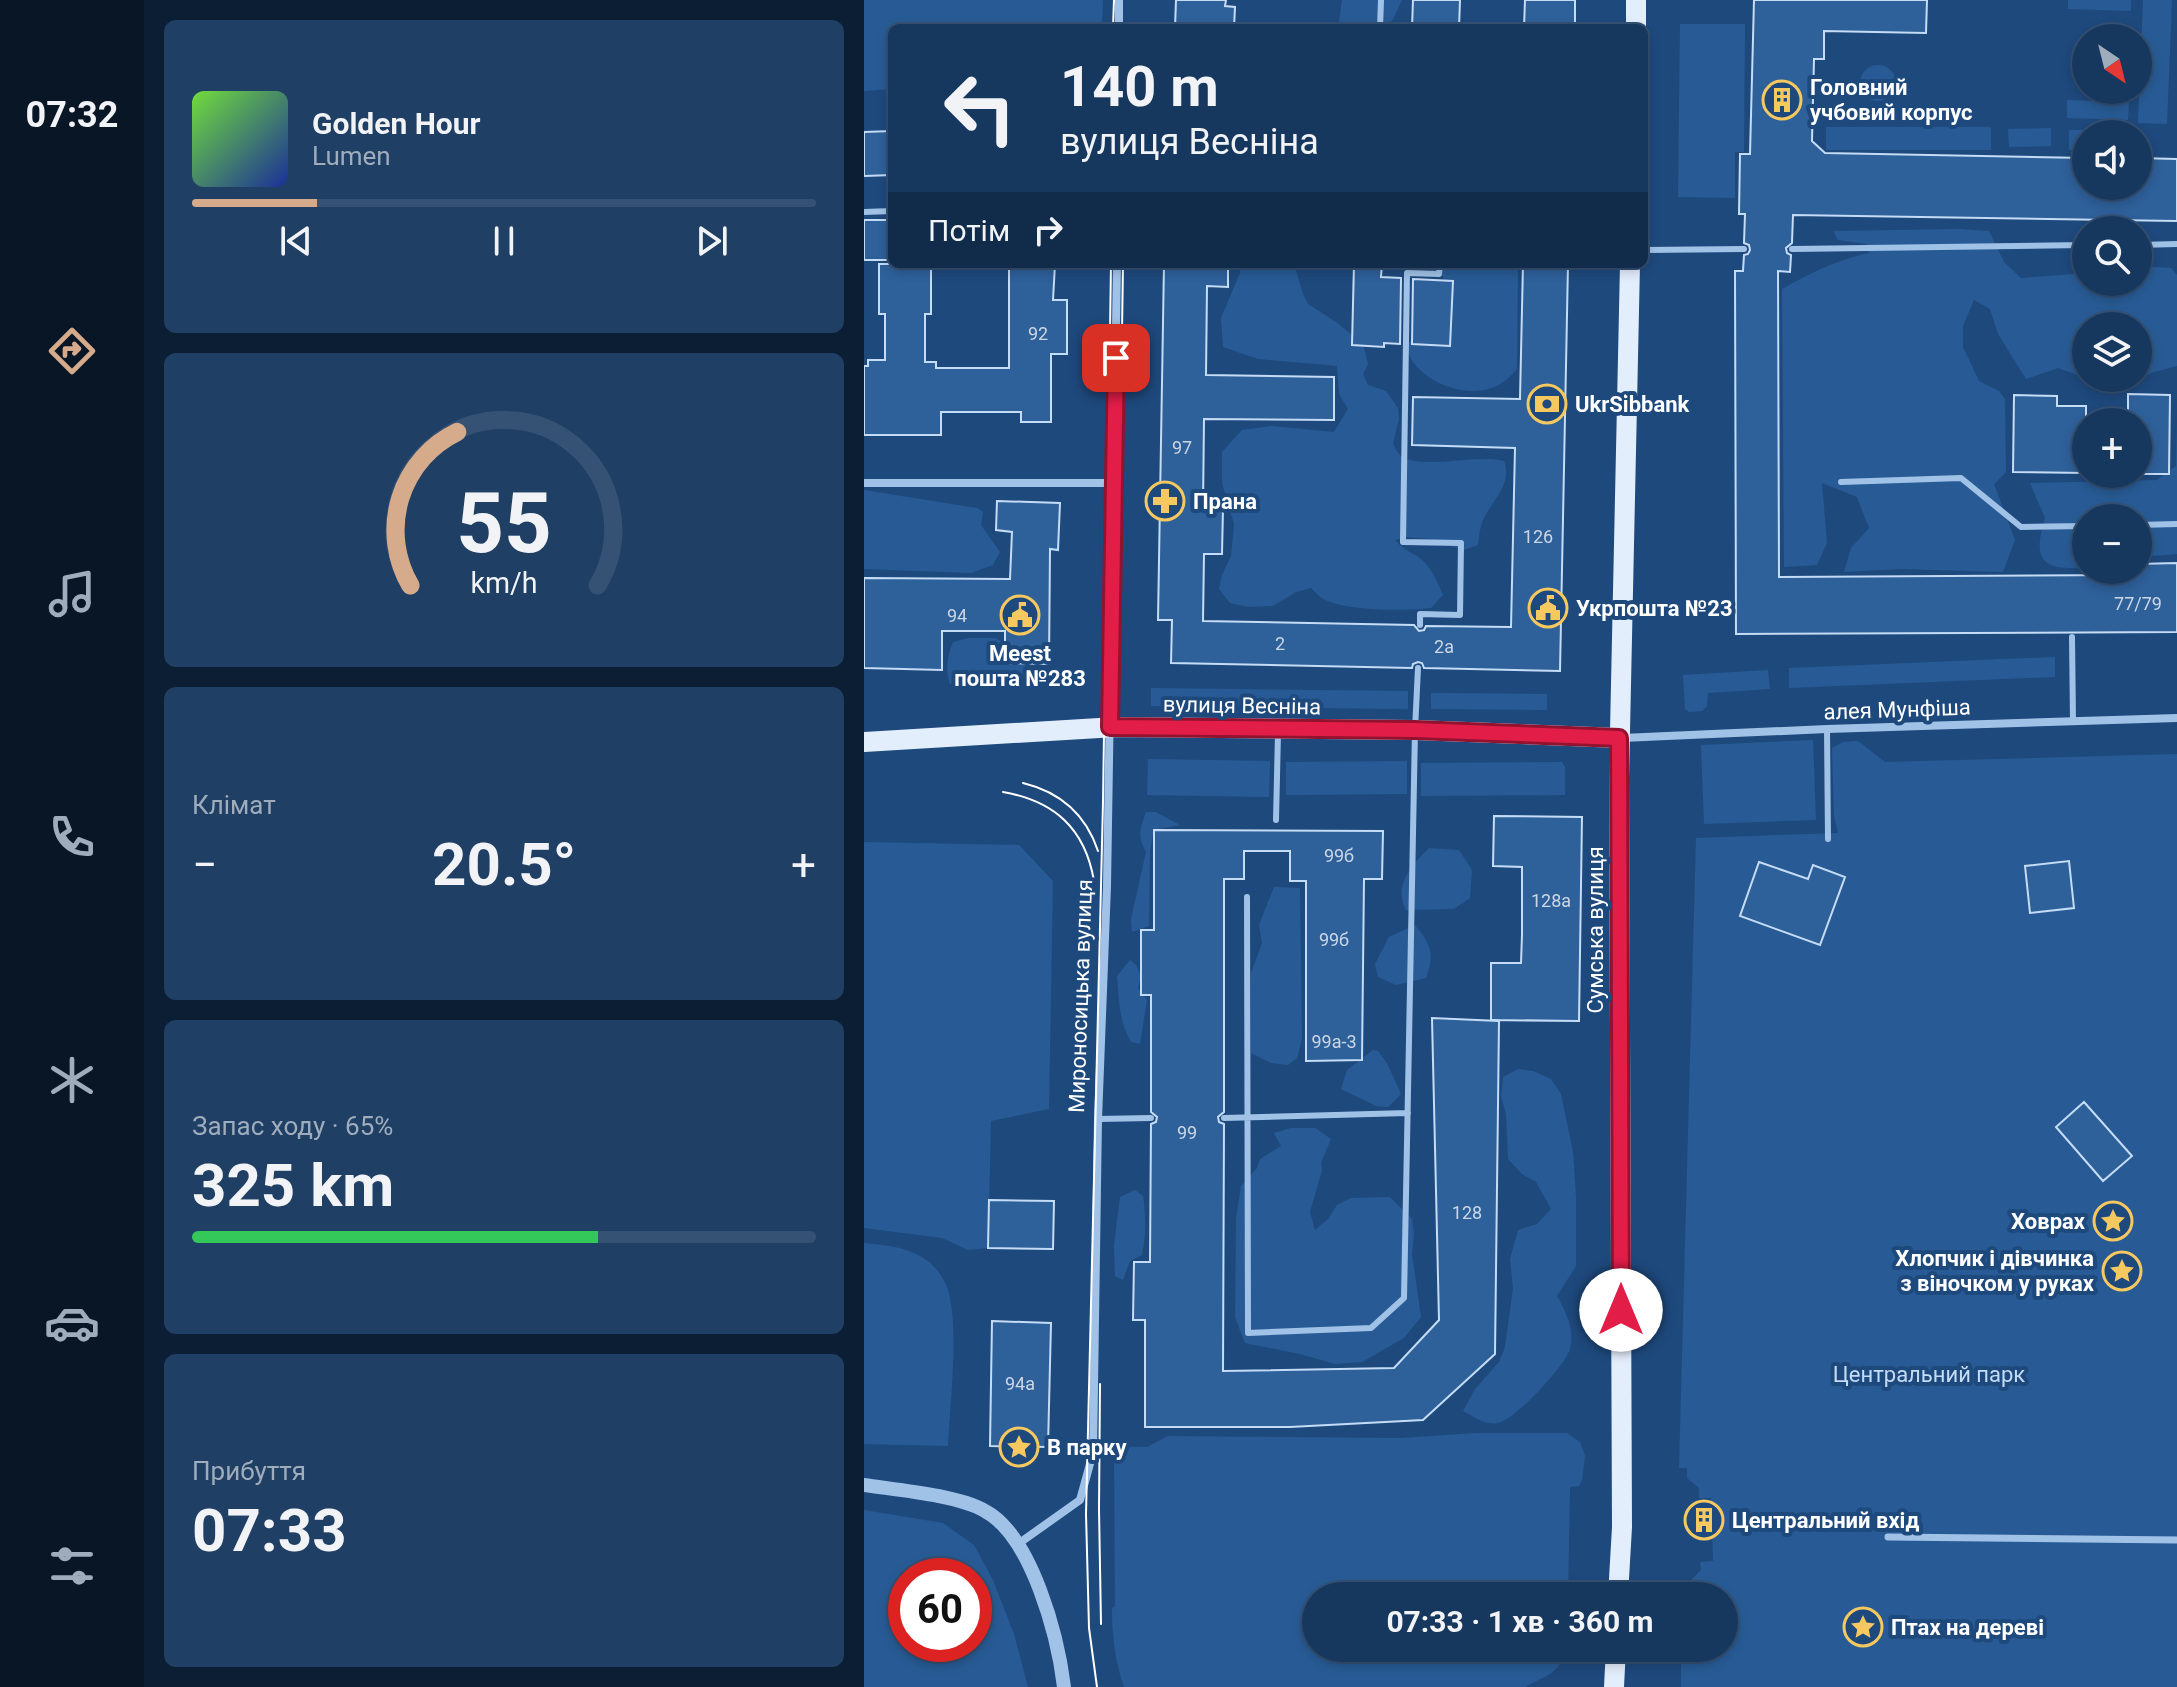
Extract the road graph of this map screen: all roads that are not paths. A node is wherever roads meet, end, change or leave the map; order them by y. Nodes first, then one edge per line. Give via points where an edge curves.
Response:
1 (1119, 0) edge
2 (1381, 0) edge
3 (1636, 0) edge
4 (1119, 24) edge
5 (1380, 24) edge
6 (1636, 24) edge
7 (888, 211) edge
8 (864, 212) edge
9 (2177, 244) edge
10 (2072, 245) edge
11 (2152, 245) edge
12 (1744, 249) dead end
13 (1792, 249) dead end
14 (1648, 250) edge
15 (1117, 268) edge
16 (1440, 268) edge
17 (1630, 268) edge
18 (1841, 482) dead end
19 (864, 483) edge
20 (1114, 483) junction
21 (2177, 524) edge
22 (2152, 525) edge
23 (2072, 526) edge
24 (1420, 625) dead end
25 (2072, 637) dead end
26 (1418, 668) dead end
27 (2177, 718) edge
28 (2073, 721) junction
29 (1110, 727) junction
30 (1827, 729) junction
31 (1278, 730) junction
32 (1415, 730) junction
33 (1619, 738) junction
34 (864, 742) edge
35 (1276, 820) dead end
36 (1828, 839) dead end
37 (1247, 897) dead end
38 (1408, 1113) junction
39 (1246, 1117) junction
40 (1151, 1118) dead end
41 (1224, 1118) dead end
42 (1098, 1119) junction
43 (864, 1485) edge
44 (1888, 1537) dead end
45 (2177, 1540) edge
46 (1018, 1544) junction
47 (1619, 1582) edge
48 (1615, 1662) edge
49 (1064, 1687) edge
50 (1614, 1687) edge

1 - 4 street
2 - 5 lane
3 - 6 main road
7 - 8 lane
9 - 11 lane
10 - 13 lane
12 - 14 lane
15 - 20 street, Мироносицька вулиця
16 - 24 lane via 1439,274 1407,273 1403,542 1461,543 1460,615 1420,614
17 - 33 main road, Сумська вулиця
18 - 23 lane via 1961,478 2021,527
19 - 20 street
20 - 29 street, Мироносицька вулиця
21 - 22 lane
25 - 28 lane
26 - 32 lane
27 - 28 street, алея Мунфіша
28 - 30 street, алея Мунфіша
29 - 31 main road, вулиця Весніна
29 - 34 main road, вулиця Весніна
29 - 42 street, Мироносицька вулиця
30 - 33 street, алея Мунфіша
30 - 36 lane
31 - 32 main road, вулиця Весніна
31 - 35 lane
32 - 33 main road, вулиця Весніна
32 - 38 lane
33 - 47 main road, Сумська вулиця
37 - 39 lane
38 - 39 lane
38 - 39 lane via 1404,1298 1371,1328 1248,1333
39 - 41 lane
40 - 42 lane
42 - 46 street, Мироносицька вулиця via 1093,1453 1080,1500
43 - 46 street via 983,1510
44 - 45 street
46 - 49 street via 1044,1601
48 - 50 main road

